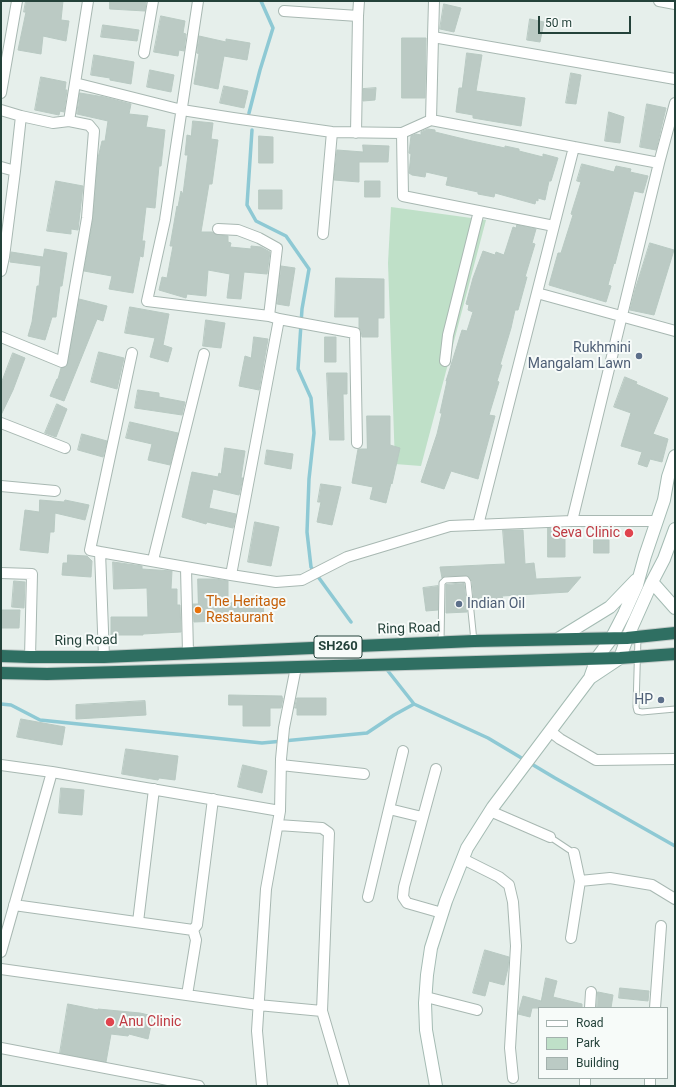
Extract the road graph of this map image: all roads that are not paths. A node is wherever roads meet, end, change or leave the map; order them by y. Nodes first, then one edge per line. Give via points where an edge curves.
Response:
1 (17, 1) edge
2 (88, 1) edge
3 (153, 1) edge
4 (198, 1) edge
5 (359, 1) edge
6 (434, 1) edge
7 (658, 1) edge
8 (675, 4) edge
9 (284, 11) dead end
10 (358, 16) junction
11 (432, 36) junction
12 (144, 53) dead end
13 (675, 79) edge
14 (75, 83) junction
15 (1, 93) edge
16 (675, 103) edge
17 (1, 110) edge
18 (182, 110) junction
19 (21, 116) junction
20 (431, 120) junction
21 (69, 121) junction
22 (332, 132) junction
23 (356, 133) junction
24 (402, 133) junction
25 (574, 147) junction
26 (659, 163) junction
27 (1, 167) edge
28 (15, 171) junction
29 (479, 211) junction
30 (554, 226) junction
31 (218, 229) dead end
32 (323, 234) dead end
33 (2, 257) edge
34 (1, 272) edge
35 (537, 293) junction
36 (269, 316) junction
37 (622, 316) junction
38 (279, 319) junction
39 (675, 331) edge
40 (1, 337) edge
41 (132, 353) dead end
42 (204, 354) dead end
43 (445, 361) dead end
44 (1, 423) edge
45 (357, 443) dead end
46 (65, 448) dead end
47 (675, 456) edge
48 (1, 486) edge
49 (55, 491) dead end
50 (572, 521) junction
51 (656, 521) junction
52 (478, 525) junction
53 (675, 529) edge
54 (100, 552) junction
55 (153, 560) junction
56 (186, 568) junction
57 (1, 573) edge
58 (231, 575) junction
59 (639, 578) junction
60 (652, 582) junction
61 (675, 608) edge
62 (675, 633) edge
63 (633, 638) junction
64 (611, 639) junction
65 (558, 640) junction
66 (474, 641) junction
67 (441, 642) junction
68 (188, 653) junction
69 (675, 654) edge
70 (1, 656) edge
71 (30, 657) junction
72 (104, 657) junction
73 (638, 657) junction
74 (597, 658) junction
75 (620, 658) junction
76 (296, 667) junction
77 (1, 673) edge
78 (590, 678) junction
79 (675, 709) edge
80 (550, 731) junction
81 (403, 751) dead end
82 (675, 759) edge
83 (281, 762) junction
84 (1, 765) edge
85 (436, 769) dead end
86 (52, 772) junction
87 (364, 774) dead end
88 (154, 789) junction
89 (213, 799) junction
90 (389, 809) junction
91 (280, 811) junction
92 (490, 811) junction
93 (422, 817) junction
94 (278, 825) junction
95 (550, 837) joint
96 (574, 853) joint
97 (463, 859) junction
98 (580, 881) junction
99 (368, 897) dead end
100 (675, 899) edge
101 (14, 905) junction
102 (442, 914) junction
103 (138, 922) junction
104 (661, 926) dead end
105 (193, 930) junction
106 (571, 938) dead end
107 (1, 952) edge
108 (1, 970) edge
109 (591, 992) dead end
110 (187, 995) junction
111 (426, 997) junction
112 (258, 1005) junction
113 (590, 1007) edge
114 (655, 1007) edge
115 (477, 1010) dead end
116 (322, 1011) junction
117 (1, 1048) edge
118 (513, 1078) dead end
119 (199, 1086) edge
120 (262, 1086) edge
121 (344, 1086) edge
122 (436, 1086) edge

1 - 15 street
2 - 14 street
3 - 12 street
4 - 18 street
5 - 10 street
6 - 11 street
7 - 8 street
9 - 10 street
10 - 23 street
11 - 13 street
11 - 20 street
14 - 18 street
14 - 21 street
16 - 26 street
17 - 19 street
18 - 22 street
18 - 36 street via 165,220 147,301
19 - 21 street via 53,122
19 - 28 street
20 - 24 street
20 - 25 street
21 - 40 street via 89,125 94,131 87,218 62,362
22 - 23 street
22 - 32 street
23 - 24 street
24 - 29 street via 403,196
25 - 26 street
25 - 30 street
26 - 37 street
27 - 28 street
28 - 33 street
29 - 30 street
29 - 43 street via 448,335
30 - 35 street
31 - 36 street via 238,230 277,248
33 - 34 street
35 - 37 street
35 - 52 street
36 - 38 street
37 - 39 street
37 - 50 street
38 - 45 street via 355,333
38 - 58 street
41 - 54 street via 90,550
42 - 55 street
44 - 46 street
47 - 51 street
48 - 49 street
50 - 51 street
50 - 52 street
51 - 59 street
52 - 58 street via 450,526 347,557 302,580 280,582
53 - 60 street
54 - 55 street
54 - 72 street
55 - 56 street
56 - 58 street
56 - 68 street
57 - 71 street via 32,574
59 - 64 street
59 - 65 street via 610,607
60 - 61 street
60 - 63 street
62 - 63 highway, Ring Road / SH260
63 - 64 highway, Ring Road / SH260
63 - 73 lane
63 - 75 street
64 - 65 highway, Ring Road / SH260
64 - 74 street
65 - 66 highway, Ring Road / SH260
66 - 67 highway, Ring Road / SH260
66 - 67 lane via 468,582 466,579 459,579 445,580 442,583
67 - 68 highway, Ring Road / SH260
68 - 72 highway, Ring Road / SH260
69 - 73 highway, SH260
70 - 71 highway, Ring Road / SH260
71 - 72 highway, Ring Road / SH260
73 - 75 highway, SH260
73 - 79 lane via 637,711
74 - 75 highway, SH260
74 - 76 highway, SH260
74 - 78 street
75 - 78 street
76 - 77 highway, SH260
76 - 83 street via 284,728
78 - 80 street
80 - 82 street via 596,760
80 - 92 street
81 - 90 street
83 - 87 street
83 - 91 street
84 - 86 street
85 - 93 street
86 - 88 street
86 - 101 street
88 - 89 street
88 - 103 street
89 - 91 street
89 - 105 street via 197,925
90 - 93 street
90 - 99 street
91 - 94 street
92 - 95 street
92 - 97 street
93 - 102 street via 403,897 407,903
94 - 112 street via 266,889
94 - 116 street via 322,828 329,833
95 - 96 lane
96 - 98 street
97 - 102 street
97 - 118 street via 499,877 509,885 513,902 516,946 510,1048
98 - 100 street via 610,878 652,885
98 - 106 street
101 - 103 street
101 - 107 street
102 - 111 street via 431,948
103 - 105 street
104 - 114 street
105 - 110 street via 196,940
108 - 110 street
109 - 113 street
110 - 112 street
111 - 115 street
111 - 122 street via 426,1030
112 - 116 street
112 - 120 street via 257,1031
116 - 121 street
117 - 119 street

